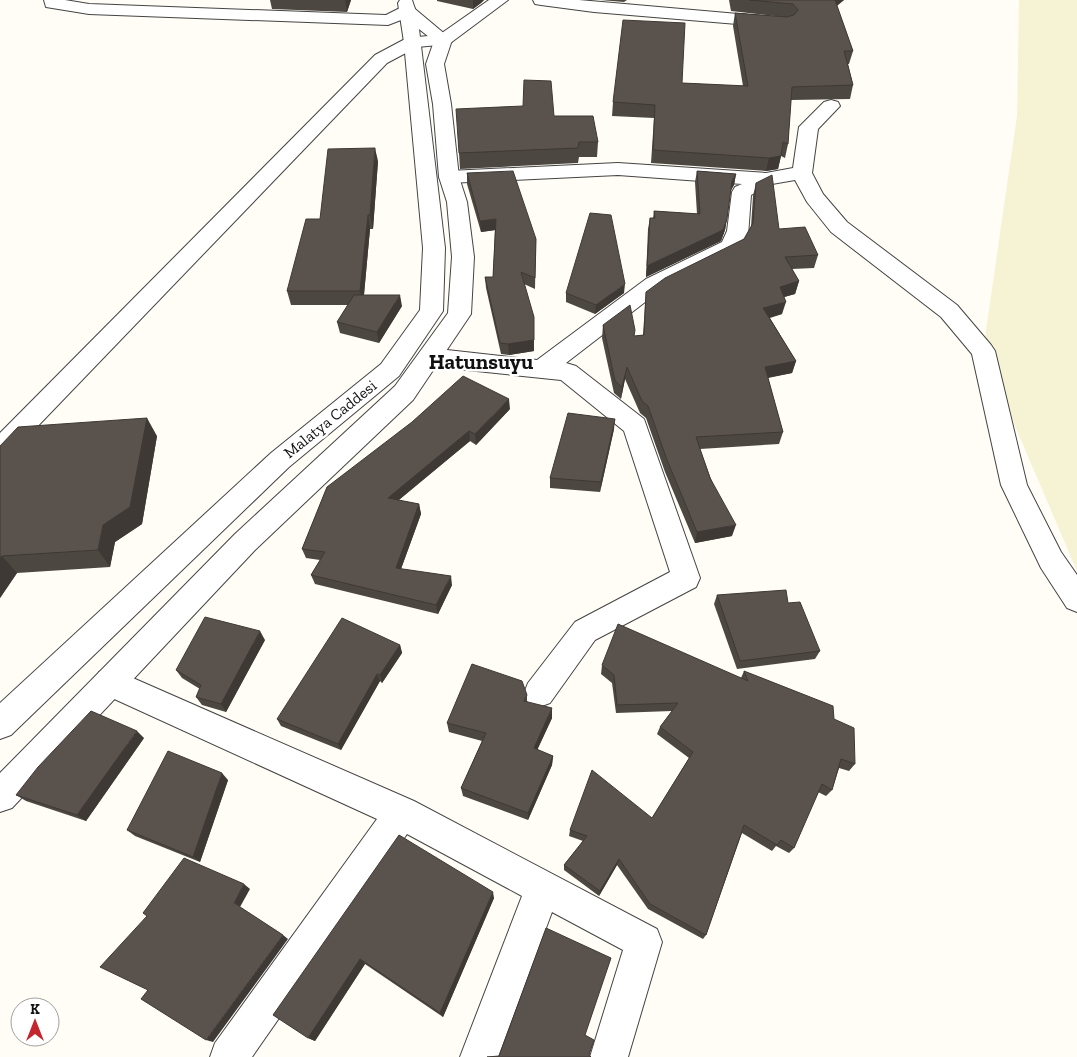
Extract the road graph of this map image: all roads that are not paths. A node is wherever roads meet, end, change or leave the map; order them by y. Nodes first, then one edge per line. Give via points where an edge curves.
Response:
1 (52, 0) edge
2 (500, 0) edge
3 (541, 0) edge
4 (407, 6) edge
5 (784, 23) edge
6 (444, 40) junction
7 (413, 42) junction
8 (831, 106) edge
9 (802, 173) junction
10 (449, 177) junction
11 (766, 179) junction
12 (429, 357) junction
13 (556, 366) junction
14 (0, 450) edge
15 (1077, 599) edge
16 (110, 682) junction
17 (539, 693) dead end
18 (0, 724) edge
19 (0, 796) edge
20 (402, 813) junction
21 (544, 888) junction
22 (229, 1057) edge
23 (479, 1057) edge
24 (609, 1057) edge

1 - 4 street via 52,3 89,9 388,20
2 - 6 street
3 - 5 street
4 - 6 street
4 - 7 street, Malatya Caddesi
6 - 7 street
6 - 10 street via 434,64 442,104
7 - 14 street via 381,59
7 - 18 street, Malatya Caddesi via 434,248 430,311 390,370 280,460
8 - 9 street via 809,128
9 - 11 street
9 - 15 street via 814,197 839,226 949,311 983,351 1014,485 1051,560
10 - 11 street via 618,169
10 - 12 street via 457,202 463,256 459,314
11 - 13 street via 742,192 735,242 726,250 654,284
12 - 13 street
12 - 16 street via 404,393 245,542
13 - 17 street via 635,426 686,578 585,631
16 - 19 street
16 - 20 street
20 - 21 street
20 - 22 street
21 - 23 street
21 - 24 street via 644,942

